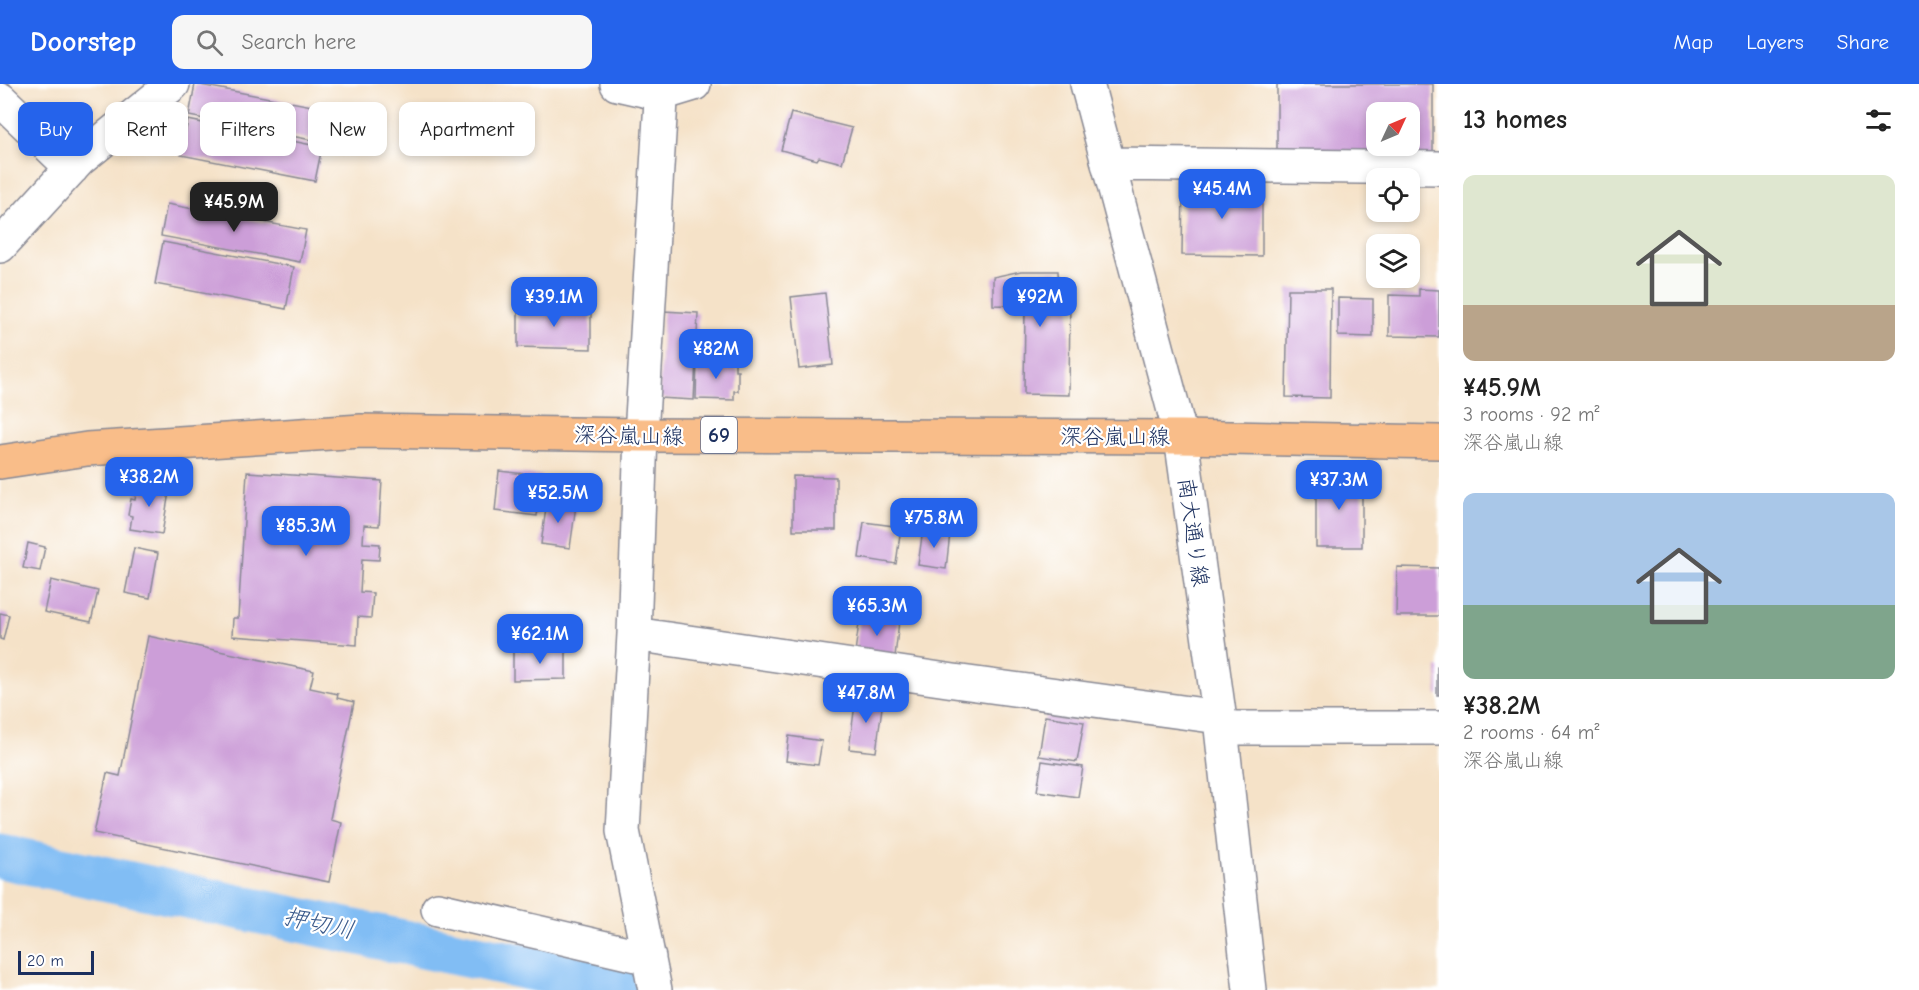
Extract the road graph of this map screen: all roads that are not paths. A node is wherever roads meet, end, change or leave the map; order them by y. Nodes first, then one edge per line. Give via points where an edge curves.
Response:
1 (173, 84) edge
2 (617, 84) edge
3 (694, 84) edge
4 (1087, 84) edge
5 (662, 89) edge
6 (0, 99) edge
7 (1108, 164) junction
8 (72, 168) junction
9 (1439, 168) edge
10 (0, 246) edge
11 (641, 435) junction
12 (1181, 437) junction
13 (1439, 442) edge
14 (0, 462) edge
15 (634, 634) junction
16 (1220, 722) junction
17 (1439, 728) edge
18 (438, 909) dead end
19 (652, 973) edge
20 (1250, 990) edge

1 - 8 street
2 - 5 street
3 - 5 street
4 - 7 street, 南大通り線
5 - 11 street
6 - 8 street
7 - 9 street
7 - 12 street, 南大通り線
8 - 10 street
11 - 12 main road, 深谷嵐山線 / 69
11 - 14 main road, 深谷嵐山線 / 69 via 361,431 87,449
11 - 15 street
12 - 13 main road, 深谷嵐山線 / 69
12 - 16 street, 南大通り線
15 - 16 street
15 - 19 street via 623,831
16 - 17 street
16 - 20 street, 南大通り線
18 - 19 street

